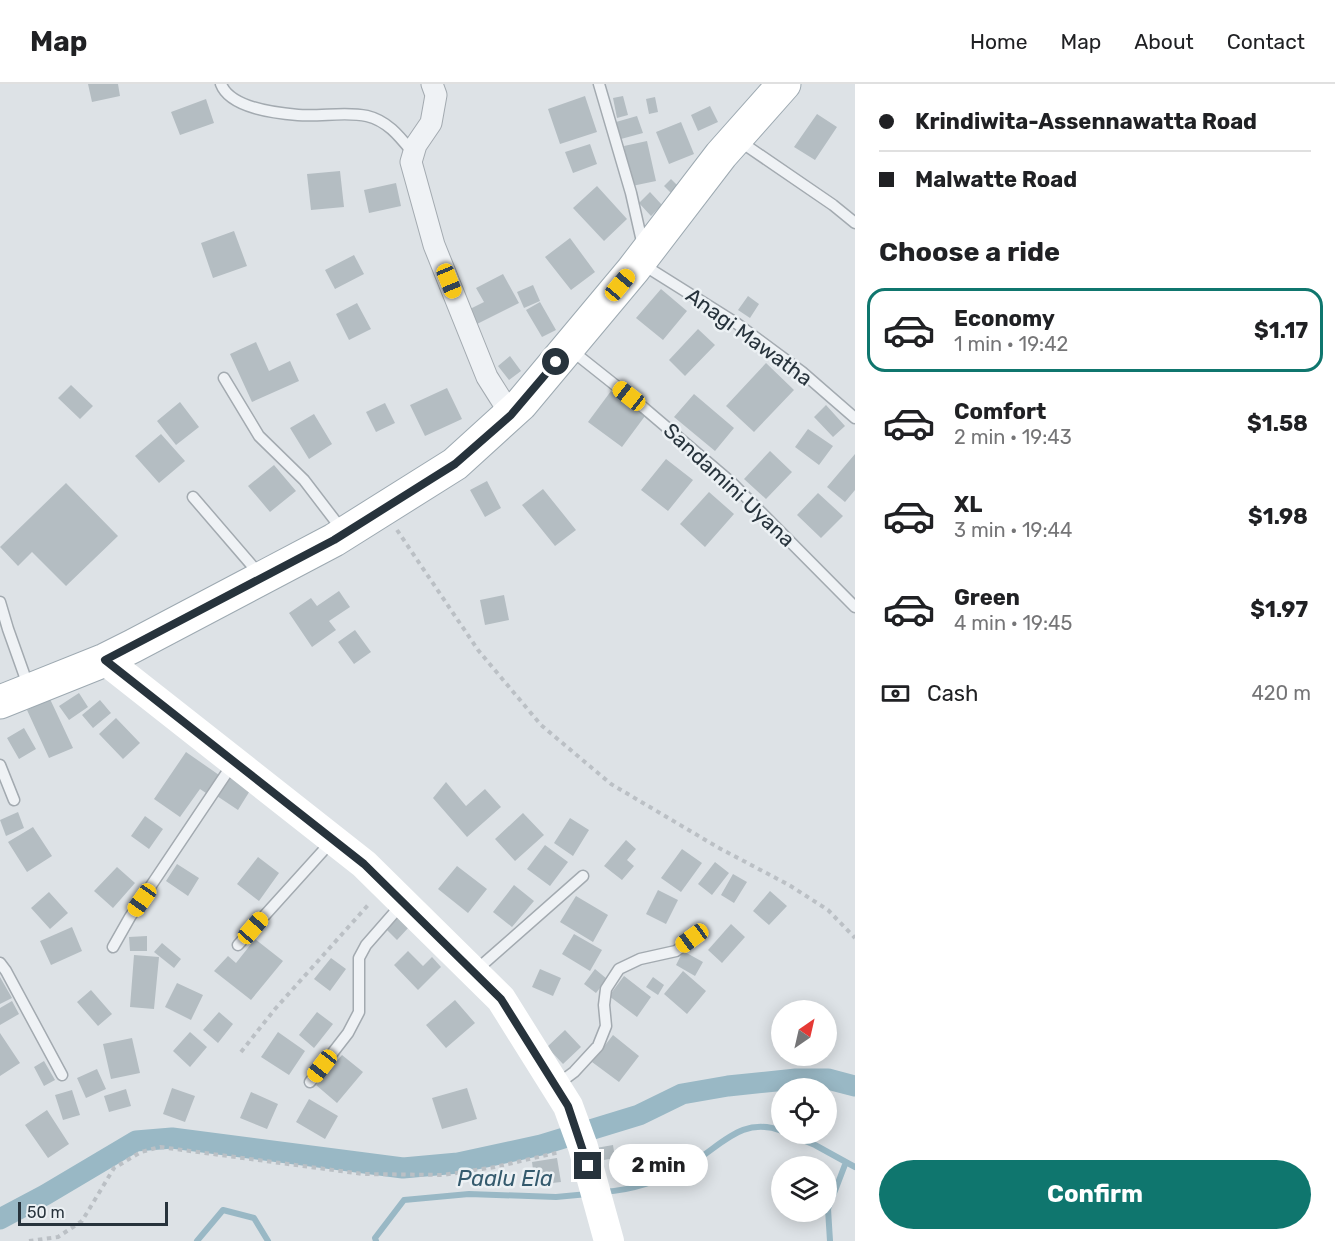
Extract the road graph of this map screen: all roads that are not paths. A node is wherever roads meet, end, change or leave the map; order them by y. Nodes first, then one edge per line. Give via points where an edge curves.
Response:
1 (221, 84) edge
2 (432, 84) edge
3 (599, 84) edge
4 (784, 84) edge
5 (735, 139) junction
6 (414, 153) junction
7 (855, 224) edge
8 (642, 259) junction
9 (568, 348) junction
10 (224, 378) dead end
11 (511, 415) junction
12 (855, 418) edge
13 (194, 497) dead end
14 (345, 534) junction
15 (263, 578) junction
16 (0, 602) edge
17 (855, 607) edge
18 (105, 660) junction
19 (30, 691) junction
20 (0, 702) edge
21 (234, 762) junction
22 (0, 765) edge
23 (14, 800) dead end
24 (333, 840) junction
25 (583, 876) dead end
26 (394, 894) junction
27 (702, 932) dead end
28 (238, 945) dead end
29 (113, 947) dead end
30 (0, 963) edge
31 (474, 972) junction
32 (62, 1075) dead end
33 (309, 1082) dead end
34 (555, 1086) junction
35 (609, 1241) edge

1 - 6 lane via 237,103 269,111 368,116 393,128
2 - 6 street via 436,95 431,123
3 - 8 lane via 631,193
4 - 5 main road
5 - 7 lane
5 - 8 main road
6 - 11 street via 411,162 434,245 487,377
8 - 9 main road
8 - 12 lane, Anagi Mawatha via 802,372
9 - 11 main road
9 - 17 lane, Sandamini Uyana via 732,483
10 - 14 lane via 259,436 304,480
11 - 14 main road via 455,464
13 - 15 lane
14 - 15 main road
15 - 18 main road
16 - 19 lane
18 - 19 main road
18 - 21 street
19 - 20 main road
21 - 24 street
21 - 29 lane
22 - 23 lane
24 - 26 street
24 - 28 lane
25 - 31 lane
26 - 31 street
26 - 33 lane via 359,958 359,1012 348,1033
27 - 34 lane via 676,951 640,959 619,969 606,989 606,1026 598,1046
30 - 32 lane
31 - 34 street via 501,999
34 - 35 street via 568,1106 583,1147

